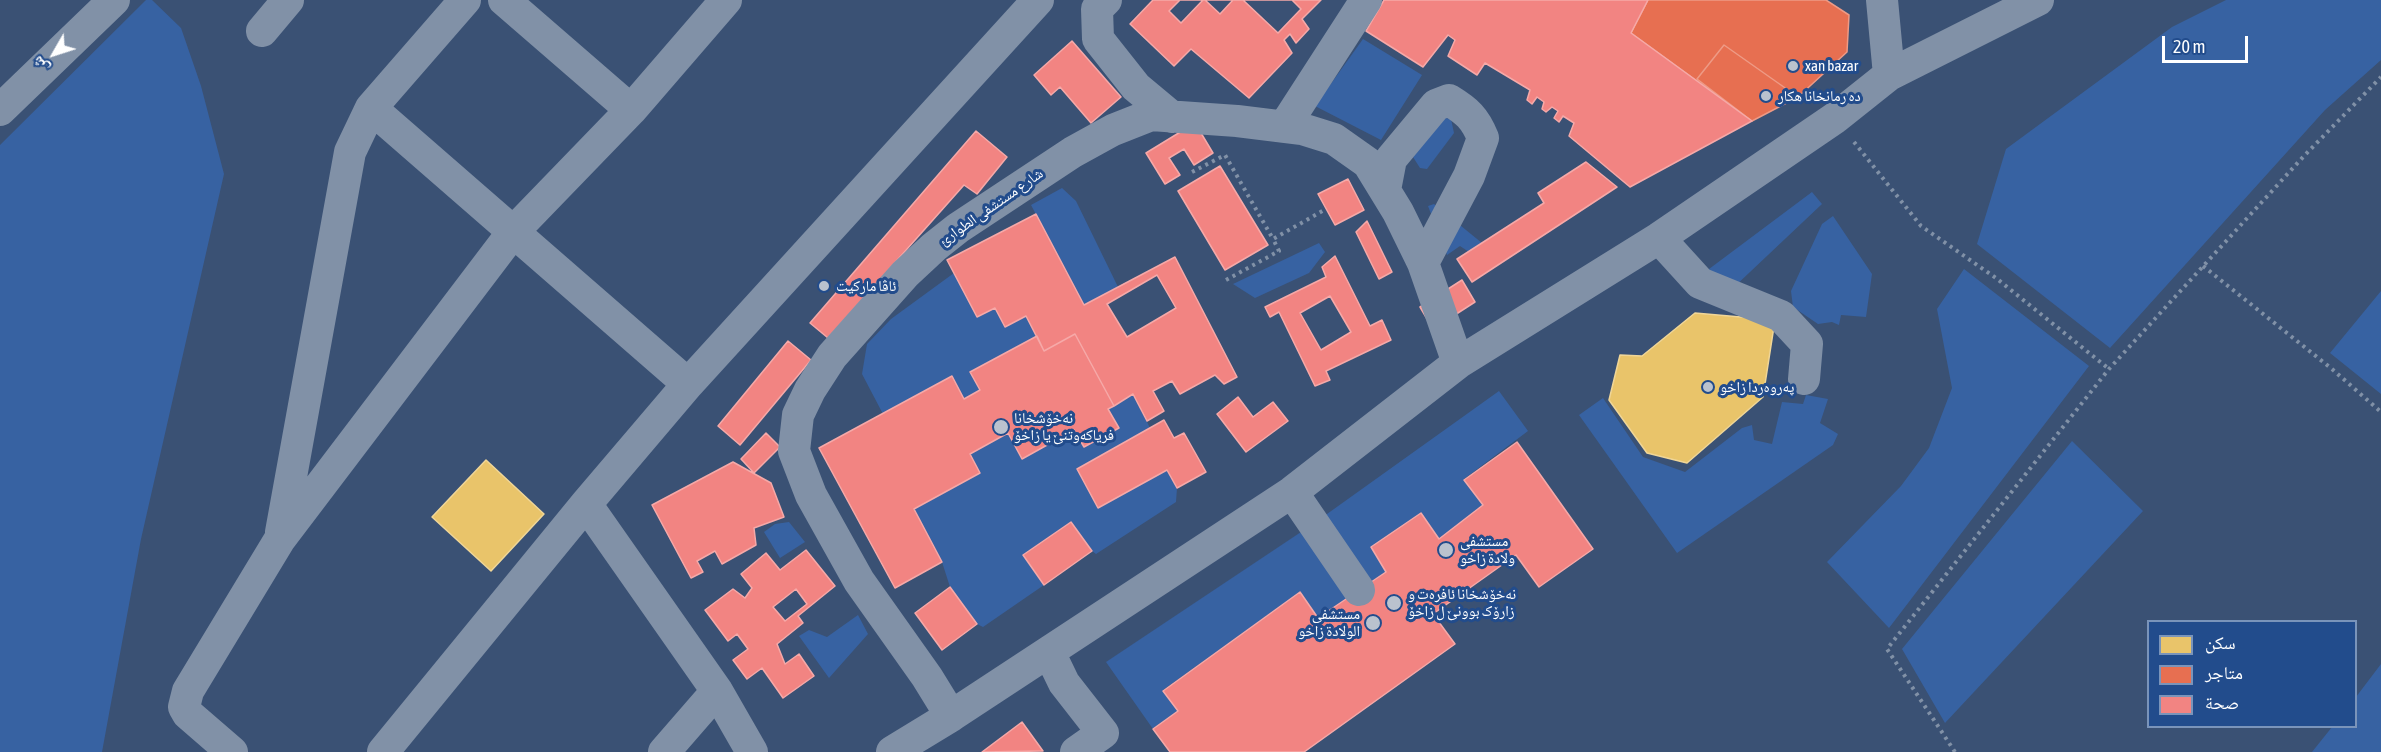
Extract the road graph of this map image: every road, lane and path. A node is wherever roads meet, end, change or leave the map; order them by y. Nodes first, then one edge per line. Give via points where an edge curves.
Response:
1 (114, 0) edge
2 (288, 0) edge
3 (465, 0) edge
4 (504, 0) edge
5 (726, 0) edge
6 (1038, 0) edge
7 (1106, 0) edge
8 (1366, 0) edge
9 (1882, 0) edge
10 (2038, 0) edge
11 (262, 31) dead end
12 (1889, 75) junction
13 (2381, 77) edge
14 (372, 108) junction
15 (0, 110) edge
16 (632, 110) junction
17 (1172, 117) junction
18 (1835, 118) junction
19 (1284, 127) junction
20 (1192, 172) dead end
21 (1385, 190) junction
22 (1326, 209) dead end
23 (513, 232) junction
24 (1273, 238) junction
25 (1659, 238) junction
26 (1423, 263) junction
27 (2203, 266) junction
28 (1226, 280) dead end
29 (1458, 363) junction
30 (2109, 369) junction
31 (1803, 379) dead end
32 (688, 384) junction
33 (2381, 412) edge
34 (1292, 492) junction
35 (586, 504) junction
36 (280, 539) junction
37 (1359, 590) dead end
38 (1049, 651) junction
39 (717, 691) junction
40 (951, 716) junction
41 (232, 752) edge
42 (383, 752) edge
43 (664, 752) edge
44 (752, 752) edge
45 (892, 752) edge
46 (1076, 752) edge
47 (1955, 752) edge

1 - 15 street
2 - 11 street
3 - 14 street
4 - 16 street
5 - 16 street
6 - 32 street
7 - 17 street via 1097,9 1098,39 1136,87
8 - 19 street
9 - 12 street
10 - 12 street
12 - 18 street
13 - 27 path
14 - 23 street
14 - 36 street via 350,152
16 - 23 street
17 - 19 street, شارع مستشفى الطوارئ
17 - 40 street, شارع مستشفى الطوارئ via 1151,116 1113,130 1015,189 934,247 832,356 798,415 794,451 811,495 859,581
18 - 25 street
18 - 30 path via 1921,226 1996,278
19 - 21 street, شارع مستشفى الطوارئ via 1334,139 1368,163
20 - 24 path via 1225,154
21 - 26 street, شارع مستشفى الطوارئ
21 - 26 street via 1392,159 1436,105 1449,100 1477,123 1483,138 1469,176
22 - 24 path
23 - 32 street
23 - 36 street
24 - 28 path via 1279,251
25 - 29 street
25 - 31 street via 1700,283 1781,316 1807,344
26 - 29 street, شارع مستشفى الطوارئ
27 - 30 path
27 - 33 path
29 - 34 street
30 - 47 path via 1887,649
32 - 35 street
34 - 37 street
34 - 38 street
35 - 39 street
35 - 42 street
36 - 41 street via 188,691 184,707
38 - 40 street
38 - 46 street via 1064,683 1103,733
39 - 43 street
39 - 44 street
40 - 45 street

